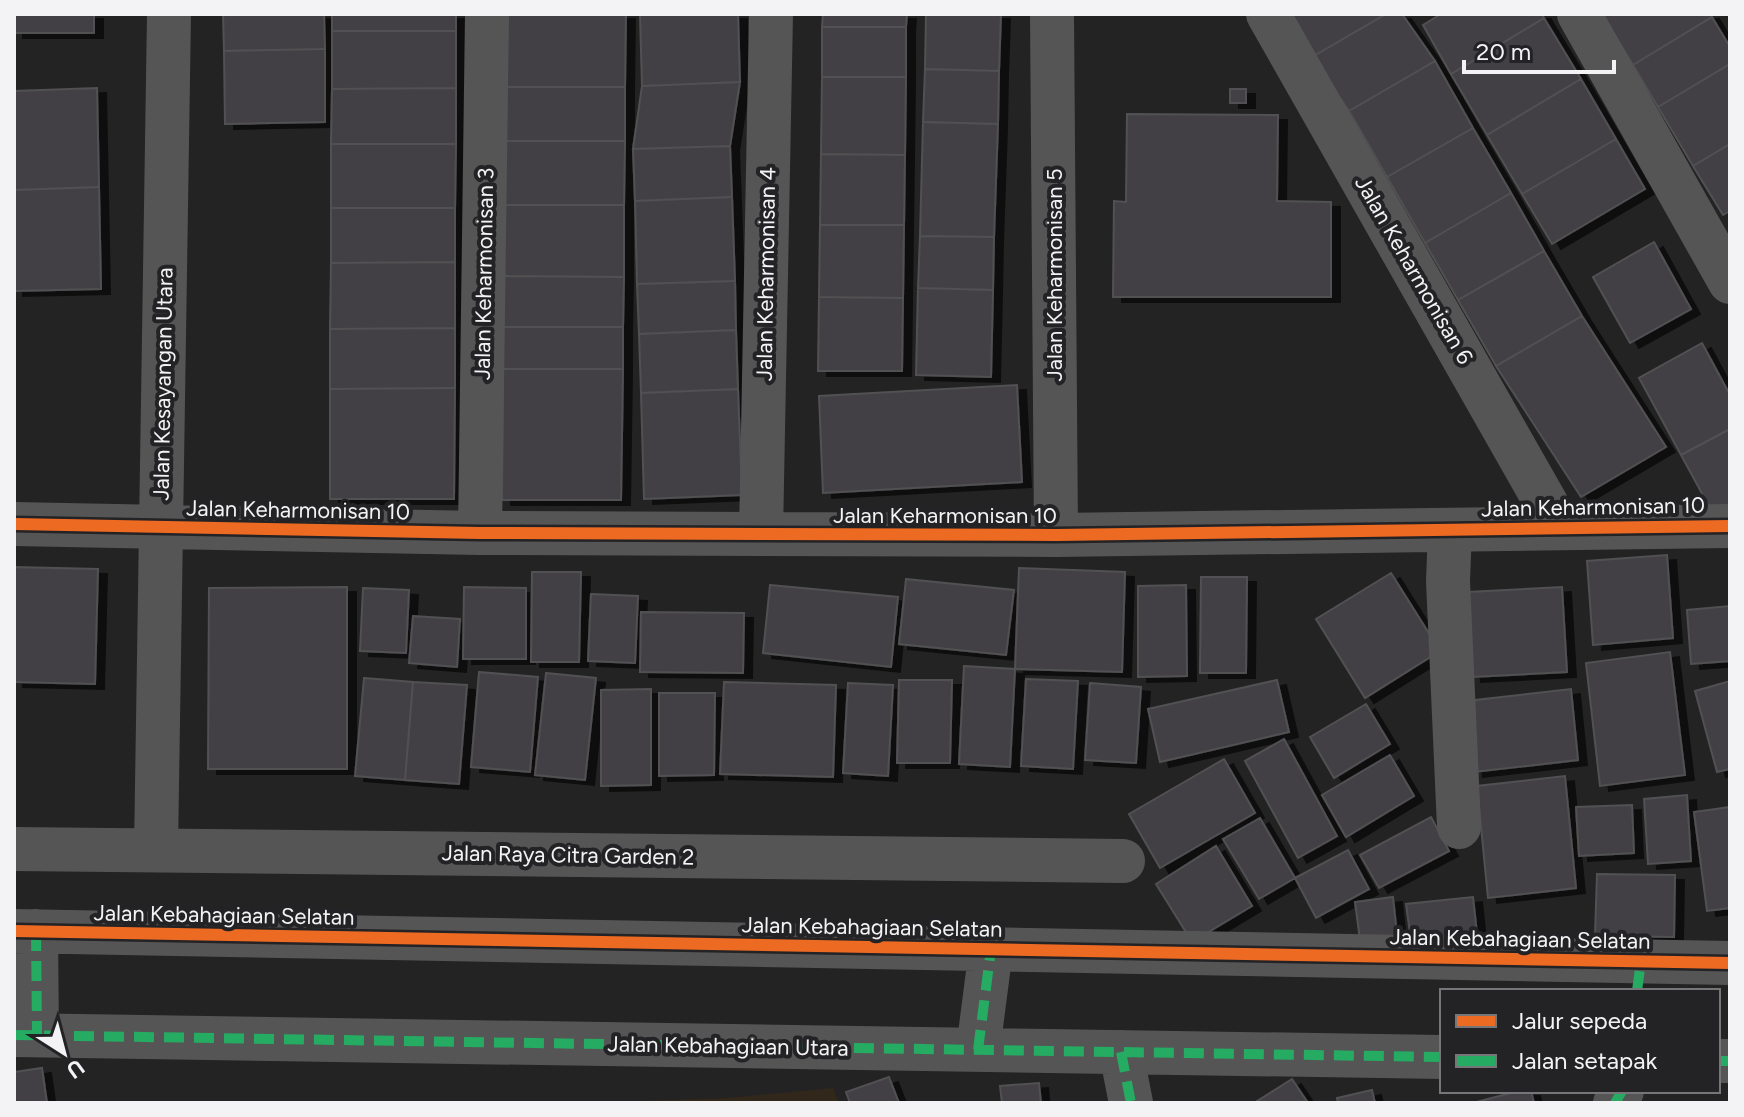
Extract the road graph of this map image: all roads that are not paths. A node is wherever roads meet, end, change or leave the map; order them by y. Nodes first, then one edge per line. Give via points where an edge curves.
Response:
1 (169, 14) edge
2 (487, 14) edge
3 (771, 14) edge
4 (1052, 14) edge
5 (1268, 14) edge
6 (1579, 14) edge
7 (1730, 282) edge
8 (14, 524) edge
9 (161, 526) junction
10 (1559, 526) junction
11 (1730, 526) edge
12 (1450, 530) junction
13 (480, 533) junction
14 (761, 534) junction
15 (1056, 535) junction
16 (1459, 827) dead end
17 (14, 849) edge
18 (156, 850) junction
19 (1123, 861) dead end
20 (29, 936) edge
21 (1730, 963) edge
22 (988, 967) junction
23 (1638, 979) edge
24 (29, 1032) edge
25 (978, 1046) junction
26 (1121, 1052) junction
27 (1440, 1057) edge
28 (1131, 1103) edge

1 - 9 street, Jalan Kesayangan Utara
2 - 13 street, Jalan Keharmonisan 3
3 - 14 street, Jalan Keharmonisan 4
4 - 15 street, Jalan Keharmonisan 5
5 - 10 street, Jalan Keharmonisan 6
6 - 7 street
8 - 9 street, Jalan Keharmonisan 10
9 - 13 street, Jalan Keharmonisan 10
9 - 18 street, Jalan Kesayangan Utara
10 - 11 street, Jalan Keharmonisan 10
10 - 12 street, Jalan Keharmonisan 10
12 - 15 street, Jalan Keharmonisan 10
12 - 16 street
13 - 14 street, Jalan Keharmonisan 10
14 - 15 street, Jalan Keharmonisan 10
17 - 18 street, Jalan Raya Citra Garden 2
18 - 19 street, Jalan Raya Citra Garden 2
20 - 22 street, Jalan Kebahagiaan Selatan
20 - 24 street
21 - 23 street, Jalan Kebahagiaan Selatan
22 - 23 street, Jalan Kebahagiaan Selatan
22 - 25 street
24 - 25 street, Jalan Kebahagiaan Utara
25 - 26 street, Jalan Kebahagiaan Utara
26 - 27 street, Jalan Kebahagiaan Utara
26 - 28 street

